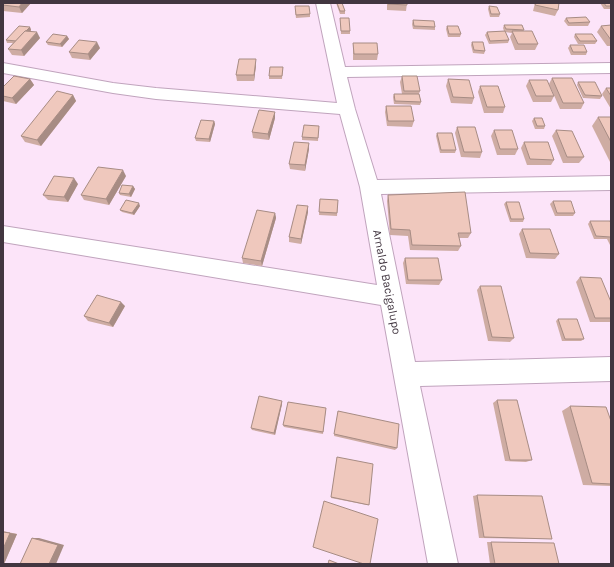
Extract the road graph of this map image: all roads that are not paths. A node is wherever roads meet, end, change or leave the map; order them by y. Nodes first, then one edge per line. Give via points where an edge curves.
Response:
1 (323, 3) edge
2 (3, 68) edge
3 (611, 68) edge
4 (338, 72) junction
5 (347, 109) junction
6 (611, 183) edge
7 (370, 187) junction
8 (3, 234) edge
9 (390, 297) junction
10 (611, 370) edge
11 (404, 374) junction
12 (443, 564) edge

1 - 4 street, Arnaldo Bacigalupo
2 - 5 street via 151,92
3 - 4 street
4 - 5 street, Arnaldo Bacigalupo
5 - 7 street, Arnaldo Bacigalupo
6 - 7 street
7 - 9 street, Arnaldo Bacigalupo
8 - 9 street
9 - 11 street, Arnaldo Bacigalupo
10 - 11 street
11 - 12 street, Arnaldo Bacigalupo

